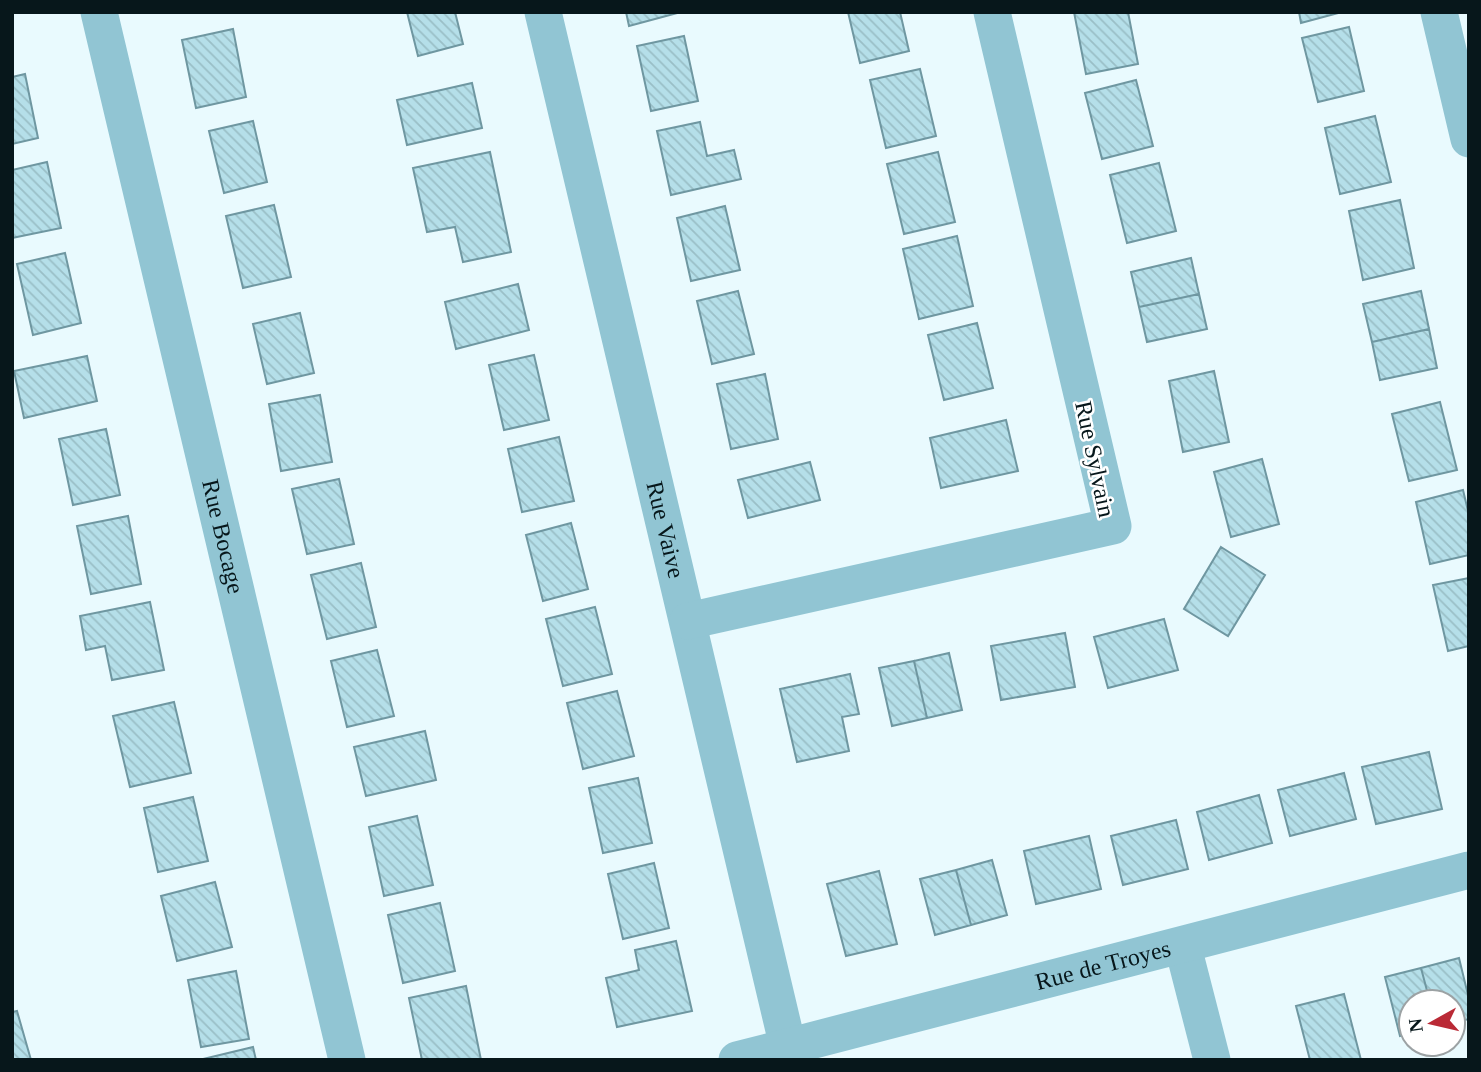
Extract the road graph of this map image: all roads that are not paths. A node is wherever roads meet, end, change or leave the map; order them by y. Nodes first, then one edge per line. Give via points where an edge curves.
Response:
1 (99, 12) edge
2 (543, 12) edge
3 (992, 12) edge
4 (1438, 12) edge
5 (1469, 139) edge
6 (688, 621) junction
7 (1469, 870) edge
8 (1183, 947) junction
9 (788, 1047) junction
10 (346, 1060) edge
11 (737, 1060) edge
12 (1212, 1060) edge

1 - 10 street, Rue Bocage
2 - 6 street, Rue Vaive
3 - 6 street, Rue Sylvain via 1113,526
4 - 5 street
6 - 9 street, Rue Vaive
7 - 8 street, Rue de Troyes
8 - 9 street, Rue de Troyes
8 - 12 street
9 - 11 street, Rue de Troyes

